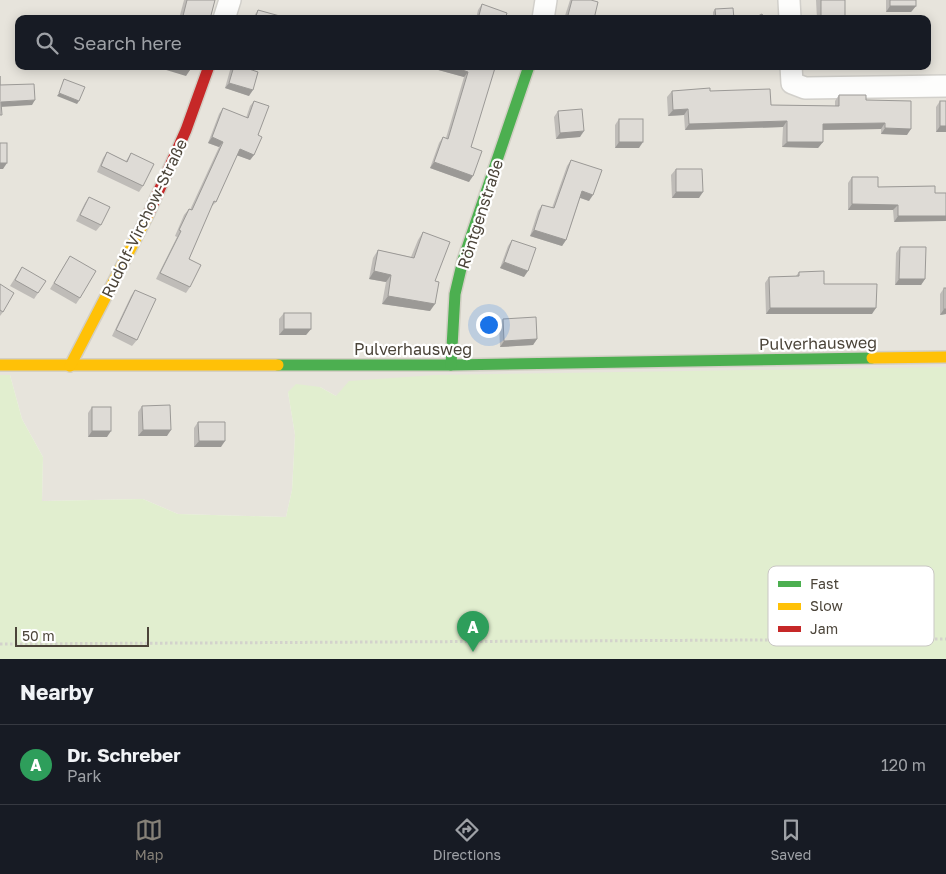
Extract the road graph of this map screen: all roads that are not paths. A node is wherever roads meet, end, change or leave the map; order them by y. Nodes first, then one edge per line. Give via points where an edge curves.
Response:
1 (230, 0) edge
2 (546, 0) edge
3 (789, 0) edge
4 (225, 15) edge
5 (544, 15) edge
6 (790, 15) edge
7 (208, 70) edge
8 (529, 70) edge
9 (791, 70) edge
10 (946, 86) edge
11 (946, 357) edge
12 (0, 365) edge
13 (451, 365) junction
14 (70, 366) junction

1 - 4 street
2 - 5 street
3 - 6 street
7 - 14 street, Rudolf-Virchow-Straße via 156,199
8 - 13 street, Röntgenstraße via 463,260 455,294
9 - 10 street via 792,84 805,88
11 - 13 street, Pulverhausweg
12 - 14 street, Pulverhausweg
13 - 14 street, Pulverhausweg

